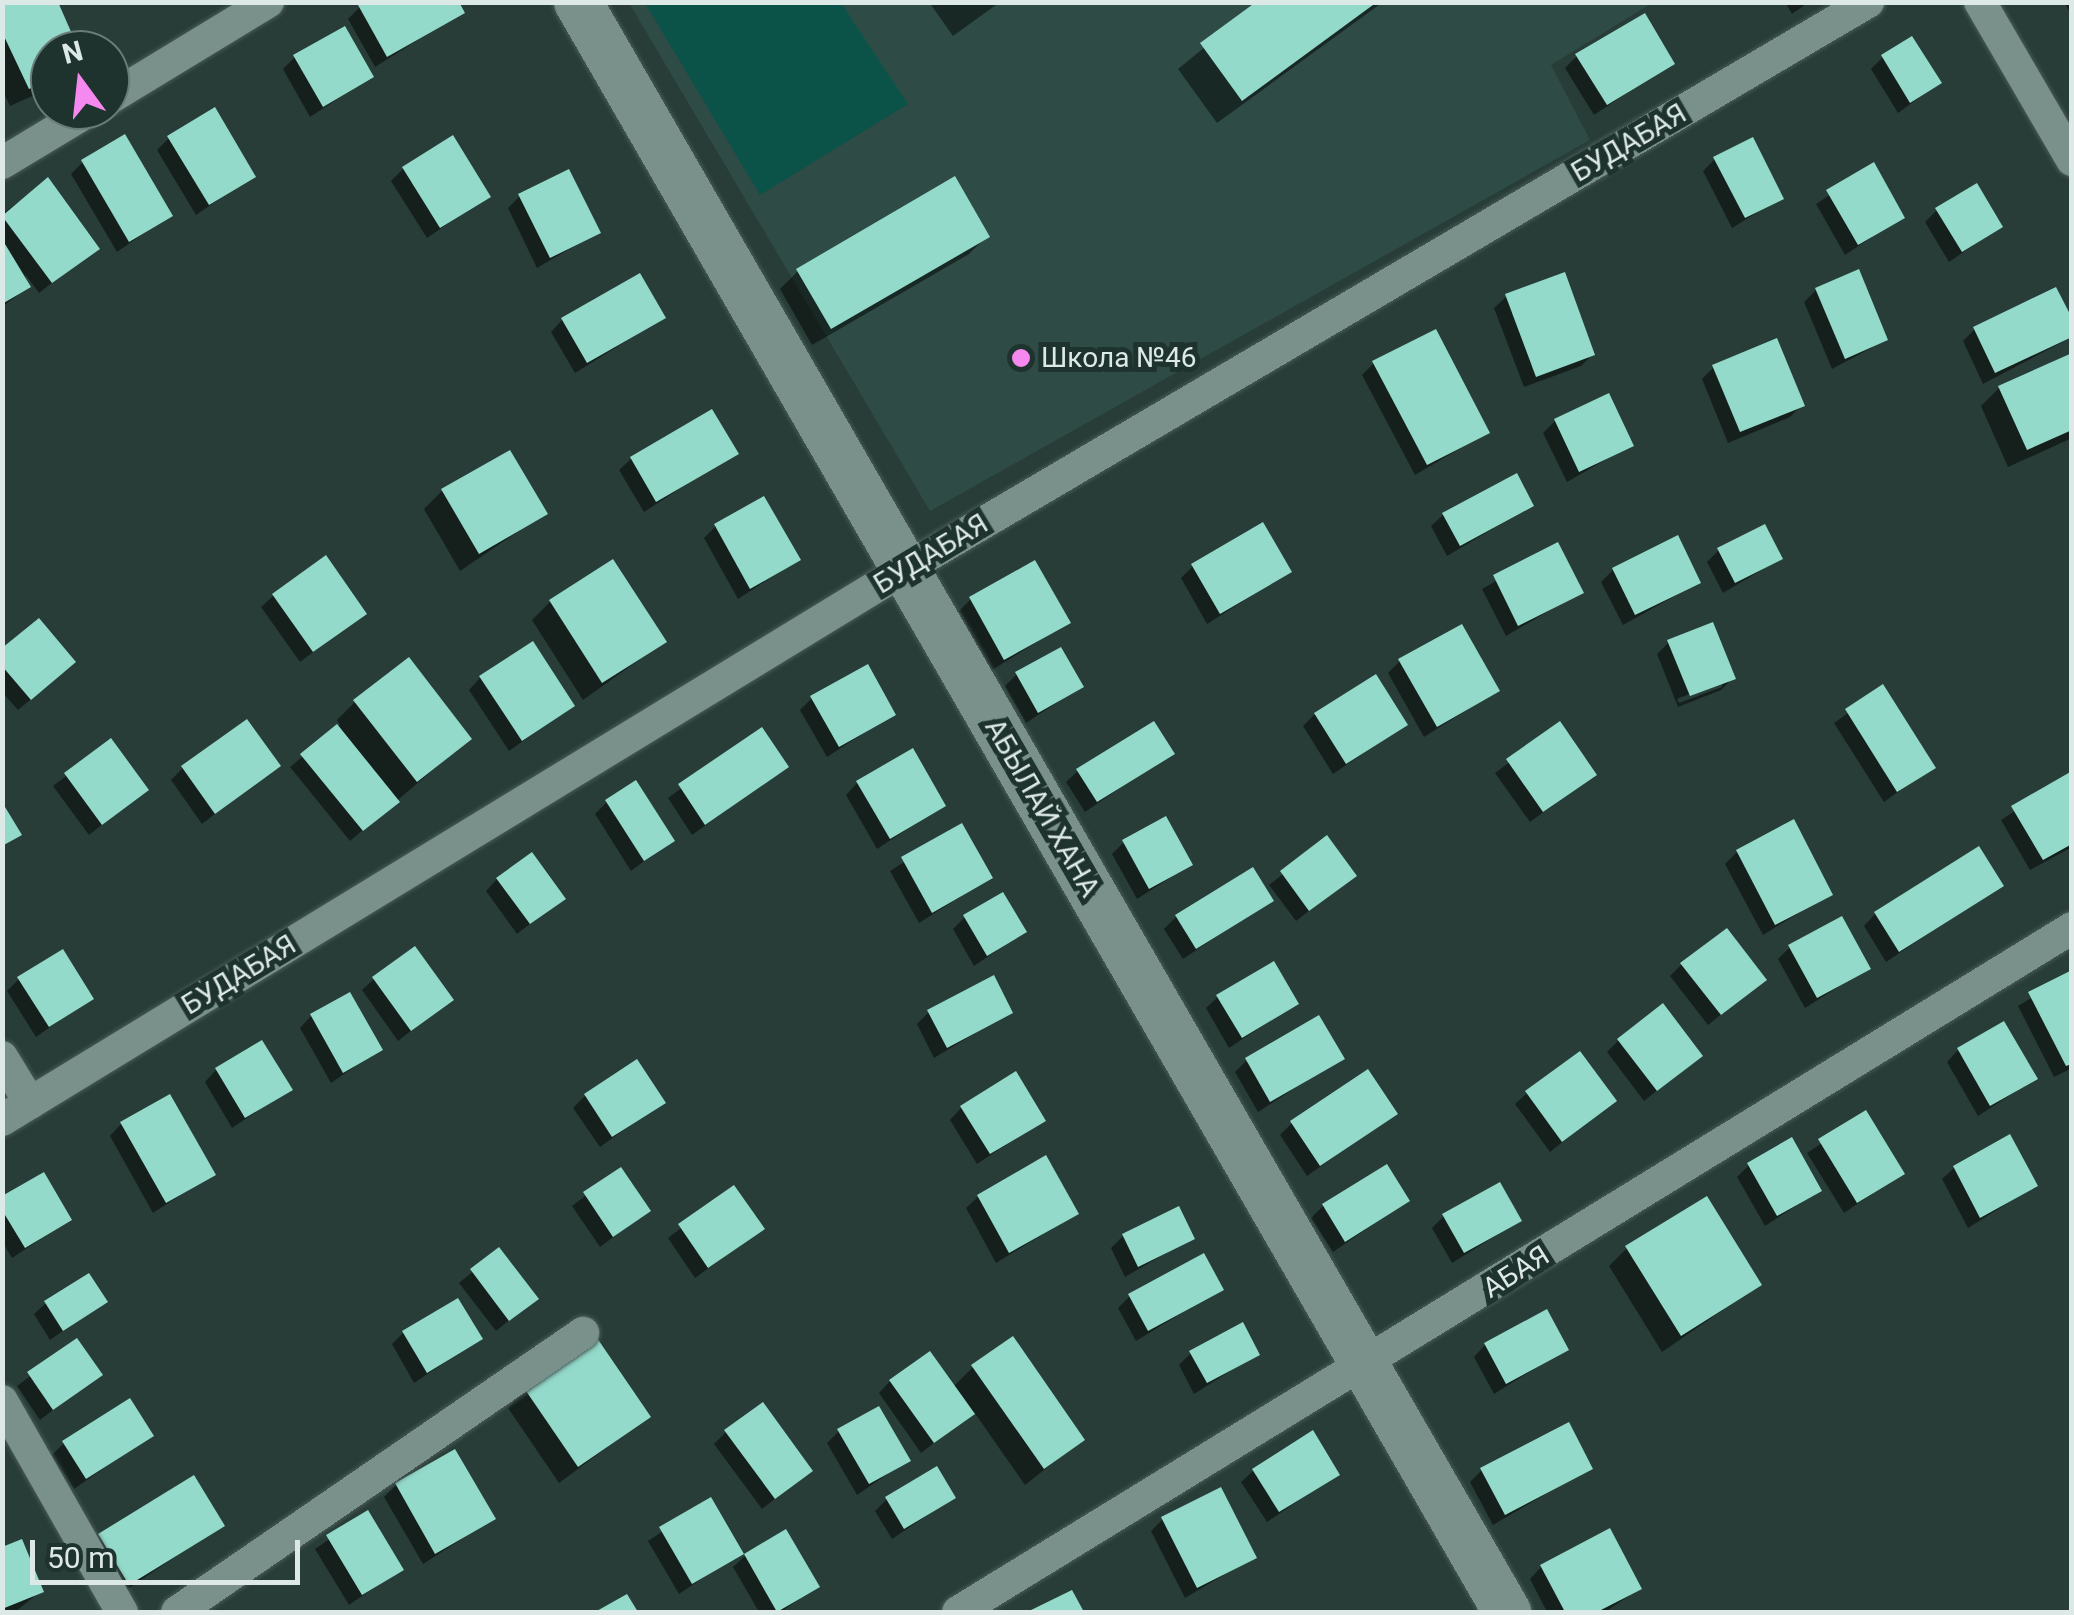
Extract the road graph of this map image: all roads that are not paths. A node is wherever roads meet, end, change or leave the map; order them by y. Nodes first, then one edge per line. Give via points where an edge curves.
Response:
1 (268, 2) edge
2 (578, 2) edge
3 (1868, 2) edge
4 (1980, 2) edge
5 (130, 86) edge
6 (57, 130) edge
7 (2072, 160) edge
8 (2, 163) edge
9 (905, 569) junction
10 (2072, 928) edge
11 (2, 1057) edge
12 (16, 1111) edge
13 (583, 1332) dead end
14 (1365, 1367) junction
15 (2, 1401) edge
16 (122, 1612) edge
17 (177, 1612) edge
18 (958, 1612) edge
19 (1507, 1612) edge

1 - 5 street
2 - 9 main road, АБЫЛАЙ ХАНА
3 - 9 street, БУДАБАЯ
4 - 7 street
6 - 8 street
9 - 12 street, БУДАБАЯ
9 - 14 main road, АБЫЛАЙ ХАНА
10 - 14 street, АБАЯ
11 - 12 street
13 - 17 street
14 - 18 street, АБАЯ
14 - 19 main road, АБЫЛАЙ ХАНА
15 - 16 street

